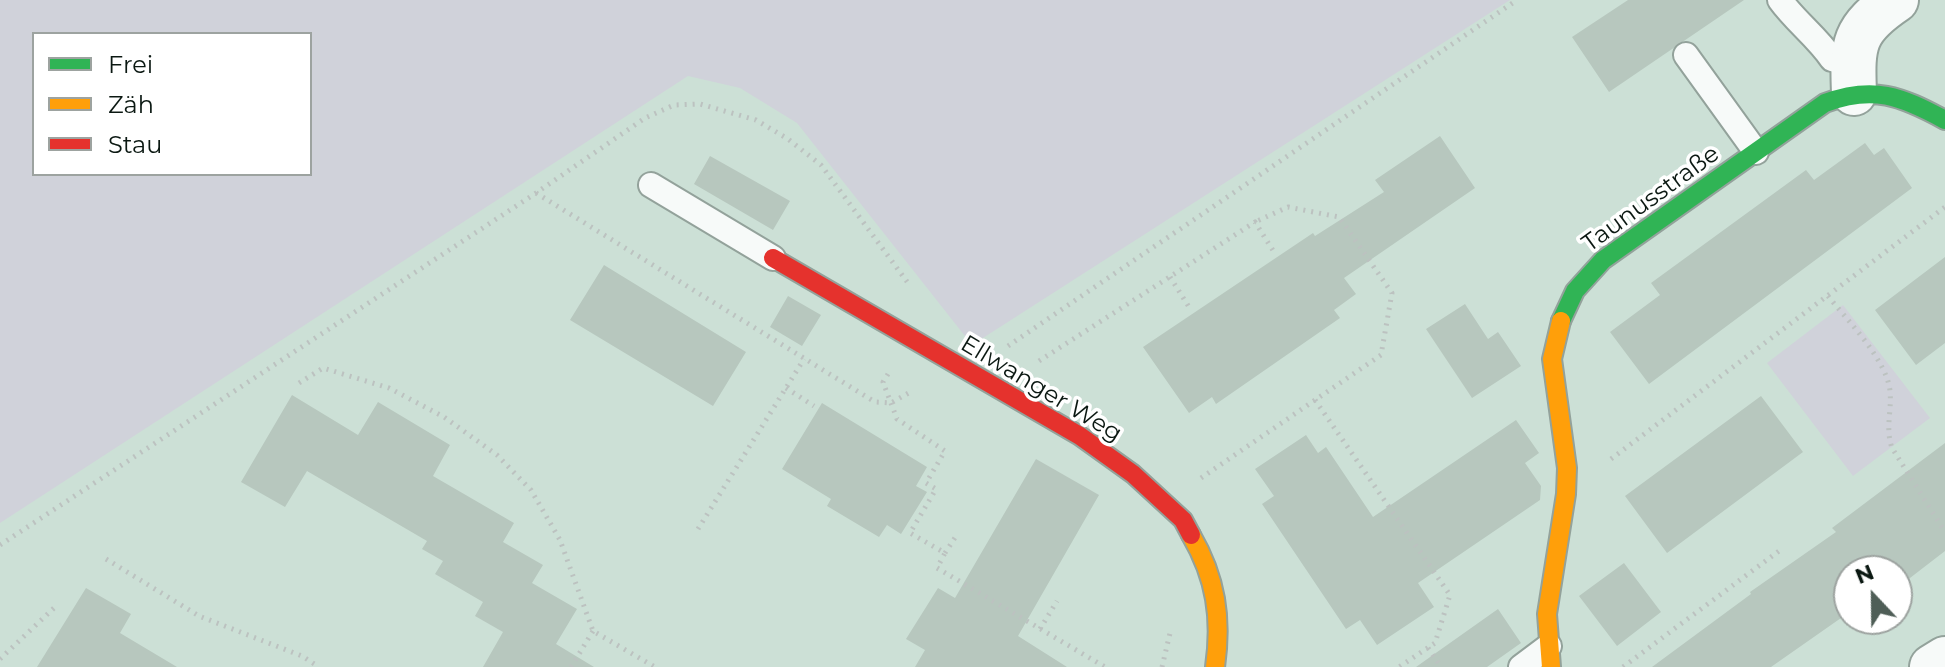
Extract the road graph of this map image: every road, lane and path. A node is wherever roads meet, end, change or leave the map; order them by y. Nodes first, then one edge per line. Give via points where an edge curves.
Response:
1 (1517, 0) edge
2 (1780, 0) edge
3 (1896, 0) edge
4 (1686, 55) dead end
5 (1853, 78) junction
6 (1945, 120) edge
7 (1756, 152) junction
8 (651, 185) dead end
9 (536, 193) junction
10 (1945, 207) edge
11 (1255, 222) junction
12 (1274, 252) dead end
13 (773, 258) joint
14 (1170, 277) junction
15 (909, 285) dead end
16 (1828, 296) junction
17 (1189, 307) dead end
18 (907, 337) junction
19 (804, 359) junction
20 (964, 370) junction
21 (299, 383) dead end
22 (786, 388) junction
23 (1013, 397) junction
24 (1315, 400) junction
25 (891, 403) junction
26 (814, 406) dead end
27 (1566, 494) junction
28 (1164, 503) junction
29 (698, 529) dead end
30 (1945, 532) edge
31 (958, 533) dead end
32 (0, 545) edge
33 (1783, 548) dead end
34 (945, 553) junction
35 (106, 559) dead end
36 (1057, 601) dead end
37 (54, 608) dead end
38 (1040, 629) junction
39 (593, 631) junction
40 (1428, 648) junction
41 (1550, 657) edge
42 (0, 659) edge
43 (1945, 659) edge
44 (319, 667) edge
45 (571, 667) edge
46 (655, 667) edge
47 (1105, 667) edge
48 (1215, 667) edge
49 (1399, 667) edge
50 (1441, 667) edge
51 (1521, 667) edge
52 (1623, 667) edge
53 (1932, 667) edge

1 - 20 path
2 - 5 lane
3 - 5 street via 1857,36
4 - 7 lane
5 - 6 street via 1880,95 1917,104
5 - 7 street, Taunusstraße
7 - 27 street, Taunusstraße via 1603,260 1575,291 1559,324 1552,359
8 - 13 lane
9 - 15 path via 645,118 674,105 700,104 756,120 821,165
9 - 19 path
9 - 32 path
10 - 16 path
11 - 12 path
11 - 14 path
11 - 24 path via 1288,207 1339,217 1392,293 1381,355
13 - 18 street, Ellwanger Weg
14 - 17 path
14 - 23 path via 1037,363
16 - 27 path
16 - 30 path via 1887,377 1887,434 1892,448
18 - 20 street, Ellwanger Weg
18 - 25 path via 883,382
19 - 22 path
19 - 25 path via 875,402
20 - 23 street, Ellwanger Weg
20 - 25 path
21 - 39 path via 323,368 389,388 444,417 497,455 531,490 560,540
22 - 26 path
22 - 29 path
23 - 28 street, Ellwanger Weg via 1080,436
24 - 28 path
24 - 40 path via 1450,595 1435,643
25 - 34 path via 897,419 945,451 926,483 936,489 910,533
27 - 41 street, Taunusstraße via 1547,614
28 - 48 street, Ellwanger Weg via 1183,520 1215,589
31 - 34 path
33 - 52 path
34 - 38 path via 937,568
35 - 44 path via 199,616
36 - 38 path
37 - 42 path
38 - 47 path
39 - 45 path
39 - 46 path
40 - 49 path
40 - 50 path
41 - 51 lane
43 - 53 street

